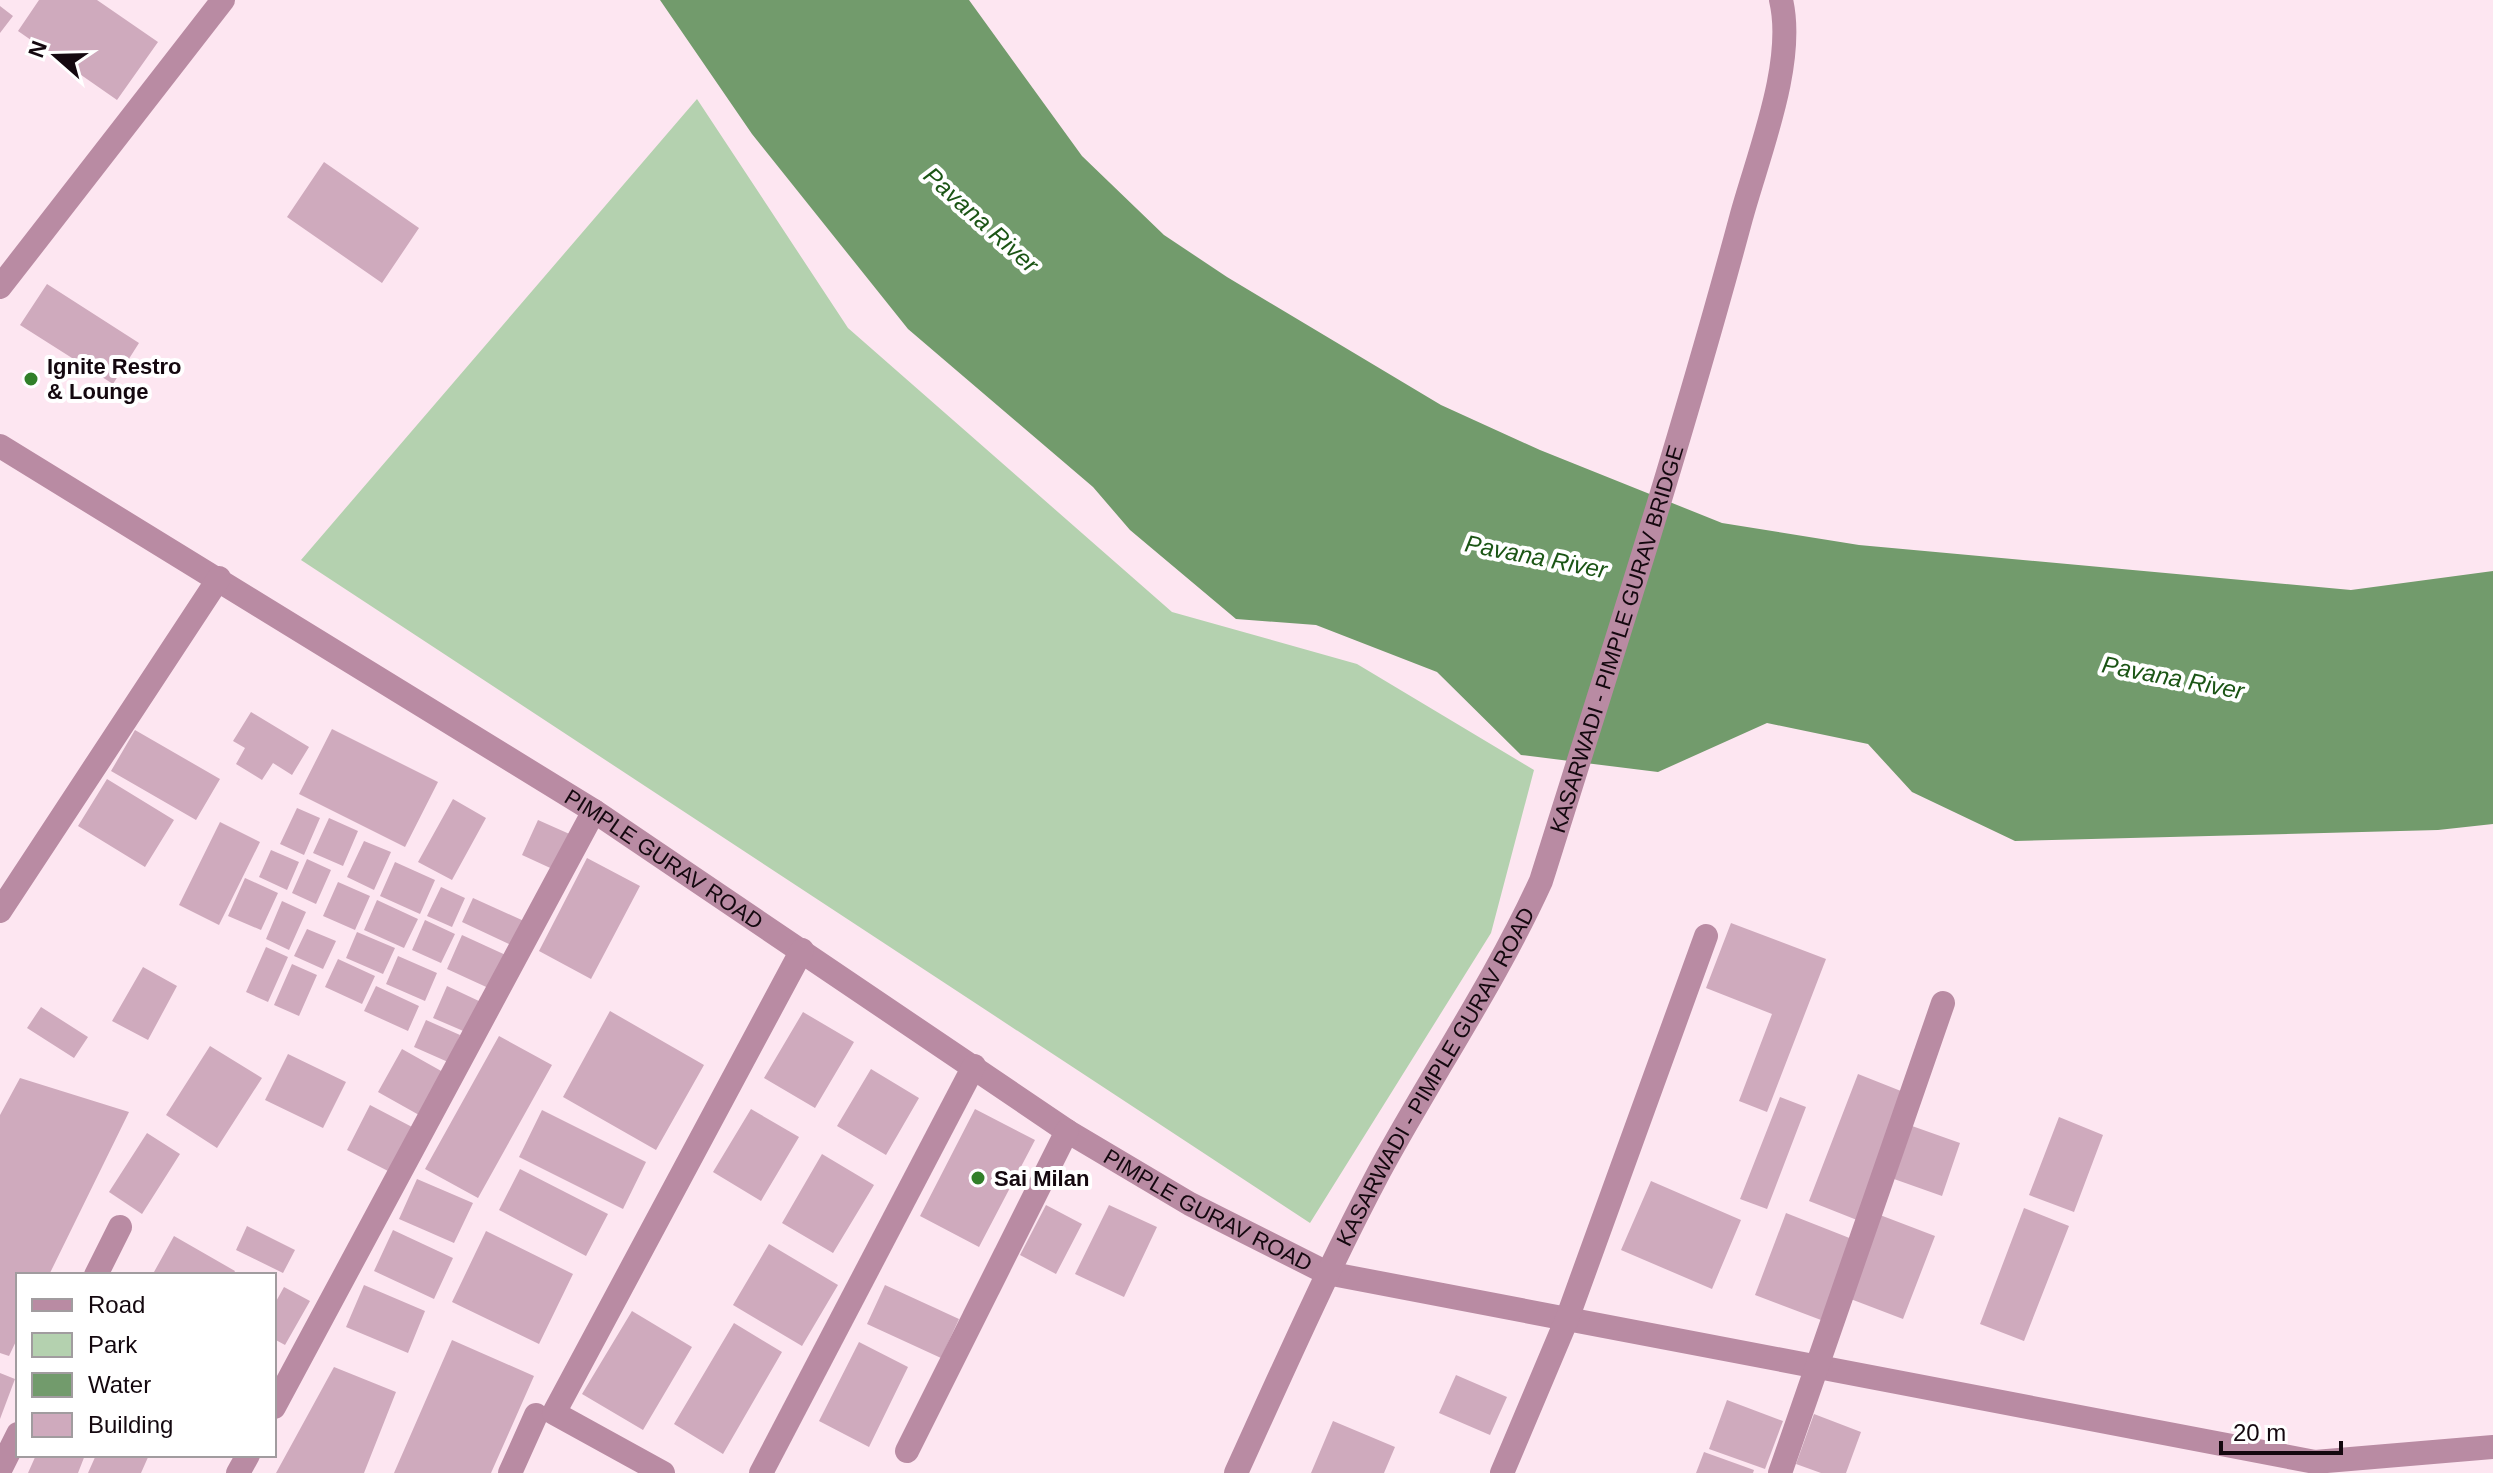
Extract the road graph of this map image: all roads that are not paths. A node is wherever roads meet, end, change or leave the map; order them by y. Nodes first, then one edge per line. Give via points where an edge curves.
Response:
1 (223, 0) edge
2 (1781, 0) edge
3 (0, 287) edge
4 (0, 446) edge
5 (219, 578) junction
6 (594, 811) junction
7 (1541, 881) joint
8 (0, 911) edge
9 (1706, 936) dead end
10 (802, 950) junction
11 (1943, 1003) dead end
12 (974, 1066) junction
13 (1067, 1131) junction
14 (120, 1227) dead end
15 (97, 1273) edge
16 (1327, 1273) junction
17 (1567, 1319) junction
18 (1818, 1366) junction
19 (276, 1403) edge
20 (536, 1415) dead end
21 (16, 1438) edge
22 (2493, 1447) edge
23 (907, 1451) dead end
24 (2313, 1468) edge
25 (0, 1470) edge
26 (656, 1471) edge
27 (510, 1473) edge
28 (761, 1473) edge
29 (1236, 1473) edge
30 (1502, 1473) edge
31 (1780, 1473) edge

1 - 3 street
2 - 7 street, KASARWADI - PIMPLE GURAV BRIDGE via 1787,26 1778,80 1693,396
4 - 5 street, PIMPLE GURAV ROAD
5 - 6 street, PIMPLE GURAV ROAD
5 - 8 street
6 - 10 street, PIMPLE GURAV ROAD
6 - 19 street
7 - 16 street, KASARWADI - PIMPLE GURAV ROAD
9 - 17 street
10 - 12 street, PIMPLE GURAV ROAD
10 - 26 street via 554,1413
11 - 18 street
12 - 13 street, PIMPLE GURAV ROAD
12 - 28 street
13 - 16 street, PIMPLE GURAV ROAD via 1190,1204
13 - 23 street
14 - 15 street
16 - 17 street, PIMPLE GURAV ROAD
16 - 29 street, KASARWADI - PIMPLE GURAV ROAD
17 - 18 street, PIMPLE GURAV ROAD
17 - 30 street
18 - 24 street, PIMPLE GURAV ROAD
18 - 31 street
20 - 27 street
21 - 25 street
22 - 24 street, PIMPLE GURAV ROAD

